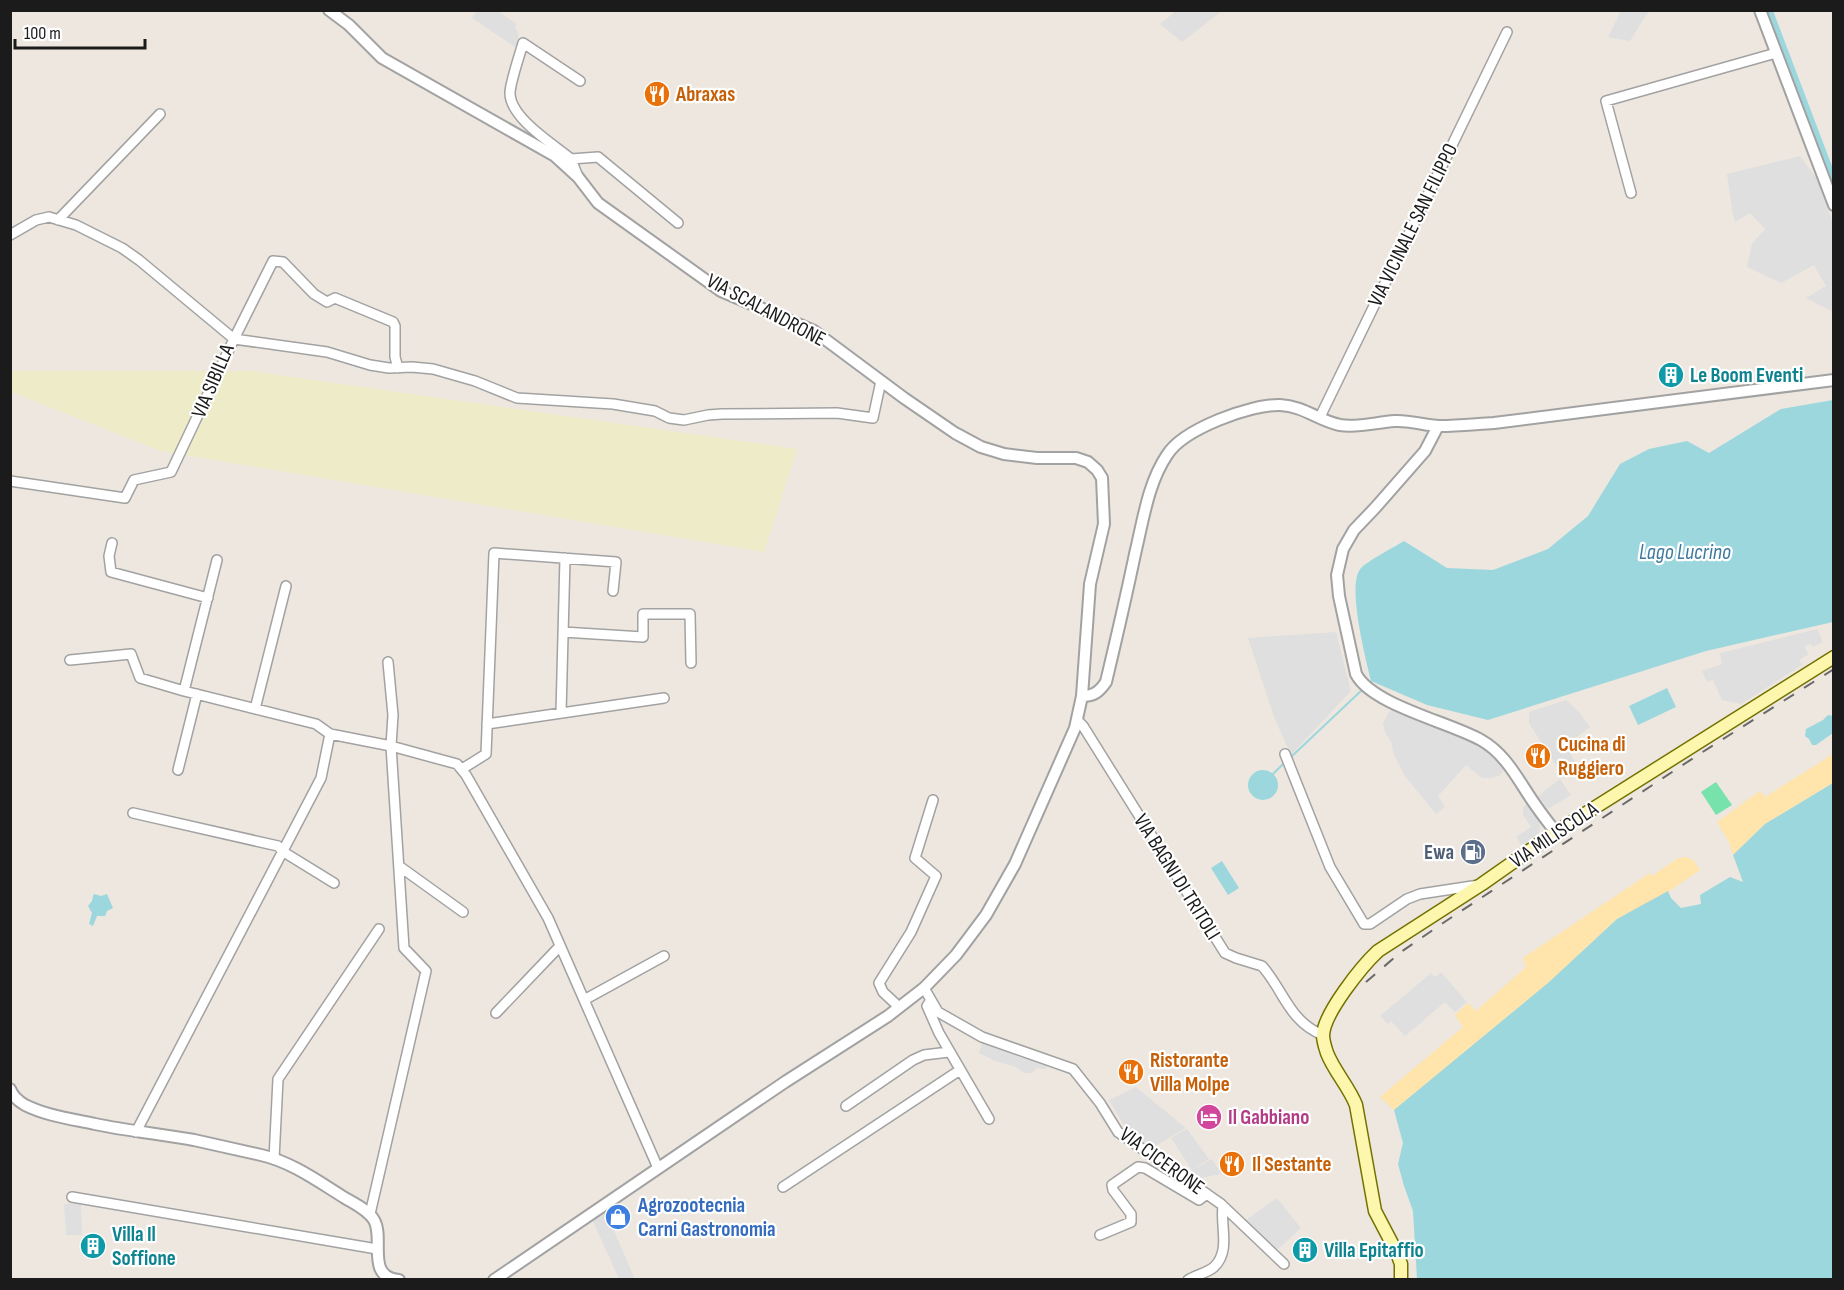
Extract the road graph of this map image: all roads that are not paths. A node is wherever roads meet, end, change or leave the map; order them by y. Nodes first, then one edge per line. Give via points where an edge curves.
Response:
1 (329, 10) edge
2 (1760, 10) edge
3 (1507, 32) dead end
4 (1776, 53) junction
5 (580, 81) dead end
6 (160, 114) dead end
7 (572, 159) junction
8 (578, 177) junction
9 (1631, 193) dead end
10 (1833, 205) edge
11 (58, 220) junction
12 (678, 223) dead end
13 (13, 234) edge
14 (10, 242) edge
15 (234, 339) junction
16 (398, 368) junction
17 (1833, 380) edge
18 (881, 381) junction
19 (1320, 417) junction
20 (1438, 426) junction
21 (10, 481) edge
22 (112, 543) dead end
23 (565, 558) junction
24 (217, 560) dead end
25 (286, 586) dead end
26 (614, 591) dead end
27 (208, 598) junction
28 (563, 632) junction
29 (1833, 657) edge
30 (70, 660) dead end
31 (388, 662) dead end
32 (691, 663) dead end
33 (184, 691) junction
34 (197, 694) junction
35 (1082, 696) junction
36 (664, 698) dead end
37 (255, 709) junction
38 (561, 713) junction
39 (1077, 720) junction
40 (488, 724) junction
41 (330, 735) junction
42 (391, 746) junction
43 (1287, 759) dead end
44 (462, 769) junction
45 (178, 770) dead end
46 (933, 800) dead end
47 (133, 813) dead end
48 (1556, 832) junction
49 (282, 851) junction
50 (399, 866) junction
51 (334, 883) dead end
52 (1482, 884) junction
53 (1444, 890) junction
54 (1448, 907) junction
55 (464, 912) dead end
56 (379, 929) dead end
57 (560, 946) junction
58 (664, 956) dead end
59 (924, 988) junction
60 (584, 1000) junction
61 (931, 1000) junction
62 (899, 1007) junction
63 (496, 1013) dead end
64 (1323, 1035) junction
65 (950, 1052) junction
66 (960, 1070) junction
67 (10, 1089) edge
68 (846, 1106) dead end
69 (989, 1119) dead end
70 (136, 1132) junction
71 (274, 1159) junction
72 (658, 1168) junction
73 (783, 1187) dead end
74 (1207, 1194) junction
75 (72, 1197) dead end
76 (1223, 1206) junction
77 (370, 1214) junction
78 (1100, 1234) dead end
79 (377, 1249) junction
80 (1284, 1264) dead end
81 (397, 1279) edge
82 (494, 1280) edge
83 (1188, 1280) edge
84 (1401, 1280) edge

1 - 8 street, VIA SCALANDRONE via 382,58 555,156
2 - 4 street
3 - 19 street, VIA VICINALE SAN FILIPPO
4 - 9 street via 1606,101
4 - 10 street
5 - 7 street via 523,43 510,92 513,107 521,118
6 - 11 street
7 - 8 street
7 - 12 street via 598,157
8 - 18 street, VIA SCALANDRONE via 598,202 721,291 814,331
11 - 13 street, VIA SIBILLA via 36,220
11 - 15 street, VIA SIBILLA via 122,248
13 - 14 street
15 - 16 street via 327,352 370,365
15 - 16 street via 273,261 284,262 327,302 335,298 393,322
15 - 21 street, VIA SIBILLA via 171,472 134,480 125,498
16 - 18 street via 433,369 517,398 613,404 684,420 749,413 837,413 873,418
17 - 20 street via 1494,423
18 - 35 street, VIA SCALANDRONE via 981,447 1037,458 1076,458 1097,470 1102,478 1104,524 1090,584
19 - 20 street via 1339,425 1397,421
19 - 35 street via 1282,405 1250,409 1194,432 1168,453 1143,518 1106,682 1092,696
20 - 48 street via 1425,451 1354,530 1343,549 1337,575 1354,665 1360,682 1369,690 1482,740 1500,753
22 - 27 street via 111,572
23 - 26 street via 616,562
23 - 28 street
23 - 40 street via 494,553
24 - 27 street
25 - 37 street
27 - 33 street
28 - 32 street via 643,637 643,614 690,614
28 - 38 street
29 - 48 main road, VIA MILISCOLA
30 - 33 street via 131,654 140,678
31 - 42 street via 393,715
33 - 34 street
34 - 37 street
34 - 45 street
35 - 39 street
36 - 38 street
37 - 41 street via 316,724
38 - 40 street
39 - 59 street via 1015,864 986,915 956,955
39 - 64 street, VIA BAGNI DI TRITOLI via 1225,953 1262,966 1291,1009 1312,1030
40 - 44 street via 486,754
41 - 42 street
41 - 49 street via 321,778
42 - 44 street via 458,764
42 - 50 street
43 - 53 street via 1330,867 1364,924 1370,924 1407,899
44 - 57 street via 548,918
46 - 62 street via 915,858 936,876 910,932 879,983
47 - 49 street via 278,846
48 - 52 main road, VIA MILISCOLA
49 - 51 street
49 - 70 street
50 - 55 street
50 - 77 street via 404,948 426,970
52 - 53 street
52 - 54 main road, VIA MILISCOLA
53 - 54 street
54 - 64 main road, VIA MILISCOLA via 1364,964 1336,1004
56 - 71 street via 278,1079
57 - 60 street
57 - 63 street
58 - 60 street
59 - 61 street, VIA CICERONE
59 - 62 street
60 - 72 street
61 - 65 street via 927,1006
61 - 74 street, VIA CICERONE via 938,1012 982,1037 1073,1069 1118,1132
62 - 72 street
64 - 84 main road via 1327,1054 1356,1105 1375,1211 1397,1252
65 - 66 street
65 - 68 street via 914,1060
66 - 69 street
66 - 73 street
67 - 70 street via 13,1097 47,1113
70 - 71 street via 194,1140
71 - 77 street via 300,1170
72 - 82 street
74 - 76 street, VIA CICERONE
74 - 78 street via 1199,1200 1138,1167 1112,1185 1131,1214 1131,1222
75 - 79 street
76 - 80 street, VIA CICERONE
76 - 83 street via 1221,1258 1205,1273
77 - 79 street via 377,1228
79 - 81 street via 379,1267 390,1279

